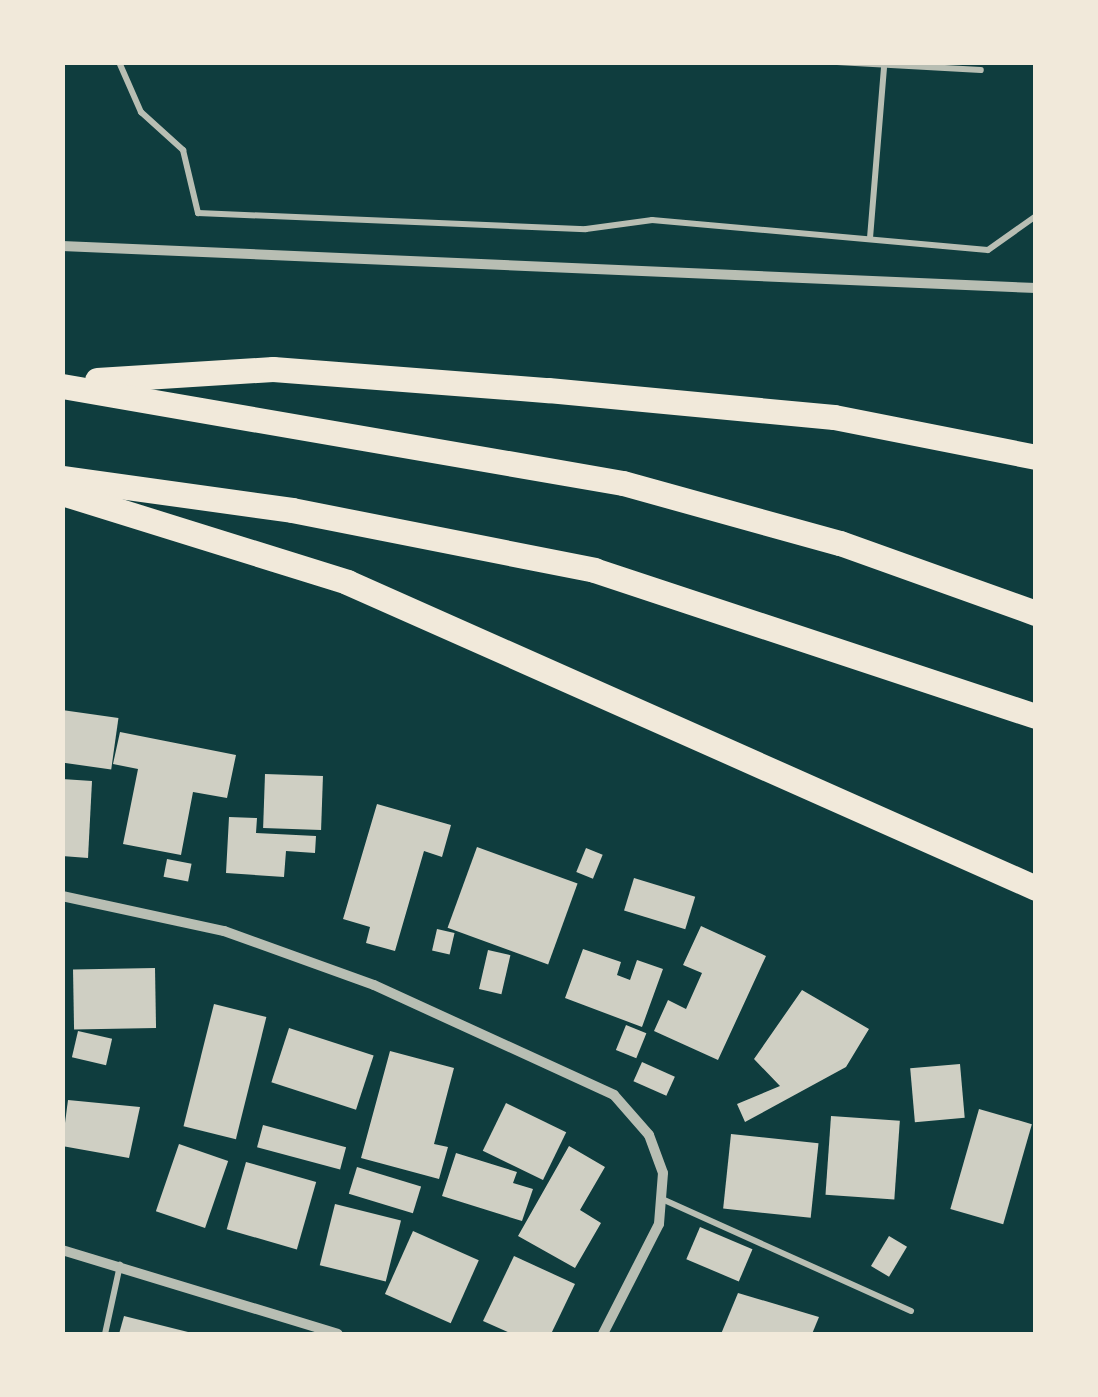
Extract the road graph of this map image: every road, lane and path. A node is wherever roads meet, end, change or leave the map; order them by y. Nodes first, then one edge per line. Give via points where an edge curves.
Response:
1 (119, 62) edge
2 (837, 62) edge
3 (884, 68) junction
4 (981, 70) dead end
5 (1036, 216) edge
6 (870, 238) junction
7 (62, 246) edge
8 (1036, 288) edge
9 (62, 384) edge
10 (1036, 457) edge
11 (62, 478) edge
12 (62, 493) edge
13 (1036, 613) edge
14 (1036, 716) edge
15 (1036, 888) edge
16 (62, 896) edge
17 (661, 1199) junction
18 (62, 1250) edge
19 (120, 1264) junction
20 (911, 1311) dead end
21 (104, 1334) edge
22 (338, 1334) edge
23 (604, 1334) edge

1 - 6 lane via 141,112 182,150 198,213 586,229 652,220
2 - 3 lane
3 - 4 lane
3 - 6 lane
5 - 6 lane via 988,250
7 - 8 street
9 - 10 highway via 273,369 834,417
9 - 13 highway via 623,483 840,543
11 - 14 highway via 292,510 594,570
12 - 15 highway via 348,582
16 - 17 street via 242,938 374,985 614,1095 648,1136
17 - 20 lane
17 - 23 street via 659,1224
18 - 19 street
19 - 21 lane
19 - 22 street

